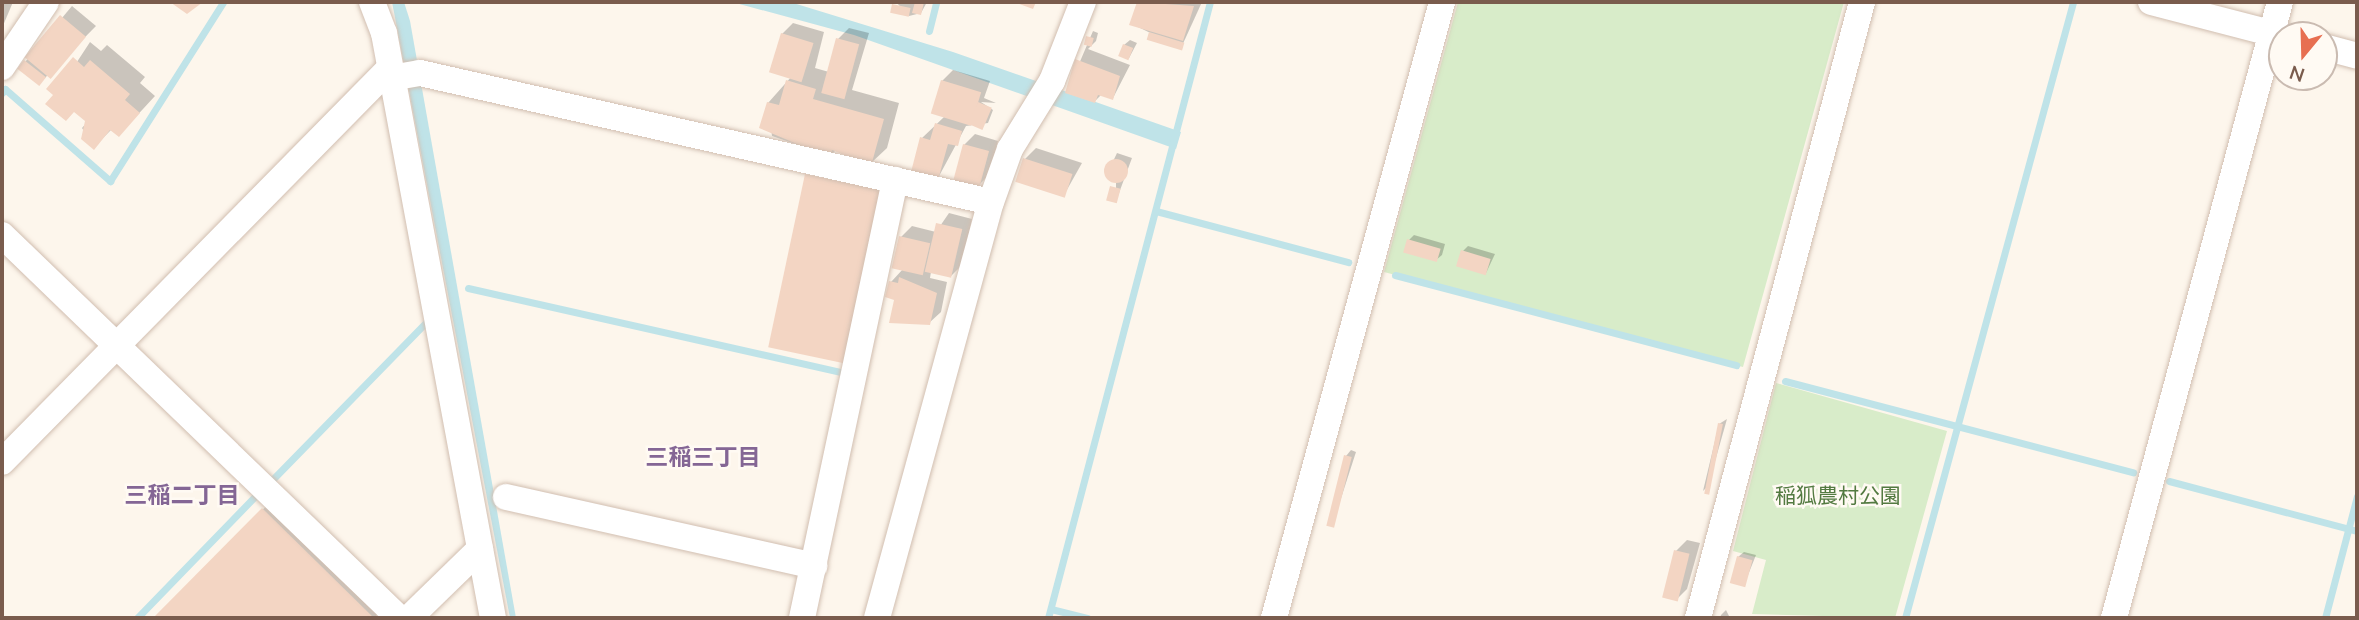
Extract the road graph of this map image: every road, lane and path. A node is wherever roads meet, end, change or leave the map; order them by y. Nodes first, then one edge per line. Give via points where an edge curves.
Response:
1 (44, 2) edge
2 (372, 2) edge
3 (1083, 2) edge
4 (1442, 2) edge
5 (1862, 2) edge
6 (2151, 2) edge
7 (2280, 2) edge
8 (2278, 21) edge
9 (2268, 33) edge
10 (2338, 51) edge
11 (2357, 56) edge
12 (2268, 67) edge
13 (2, 68) edge
14 (390, 73) junction
15 (895, 180) junction
16 (991, 202) junction
17 (2, 236) edge
18 (117, 345) junction
19 (2, 462) edge
20 (506, 497) dead end
21 (480, 550) junction
22 (814, 566) junction
23 (399, 618) edge
24 (409, 618) edge
25 (494, 618) edge
26 (802, 618) edge
27 (877, 618) edge
28 (1274, 618) edge
29 (1698, 618) edge
30 (2115, 618) edge

1 - 13 street
2 - 14 street
3 - 16 street via 1052,81 1010,149
4 - 28 street
5 - 29 street
6 - 9 street
7 - 8 street
10 - 11 street
12 - 30 street
14 - 15 street via 420,73
14 - 18 street
14 - 21 street
15 - 16 street
15 - 22 street
16 - 27 street
17 - 18 street
18 - 19 street
18 - 23 street
20 - 22 street
21 - 24 street
21 - 25 street
22 - 26 street

